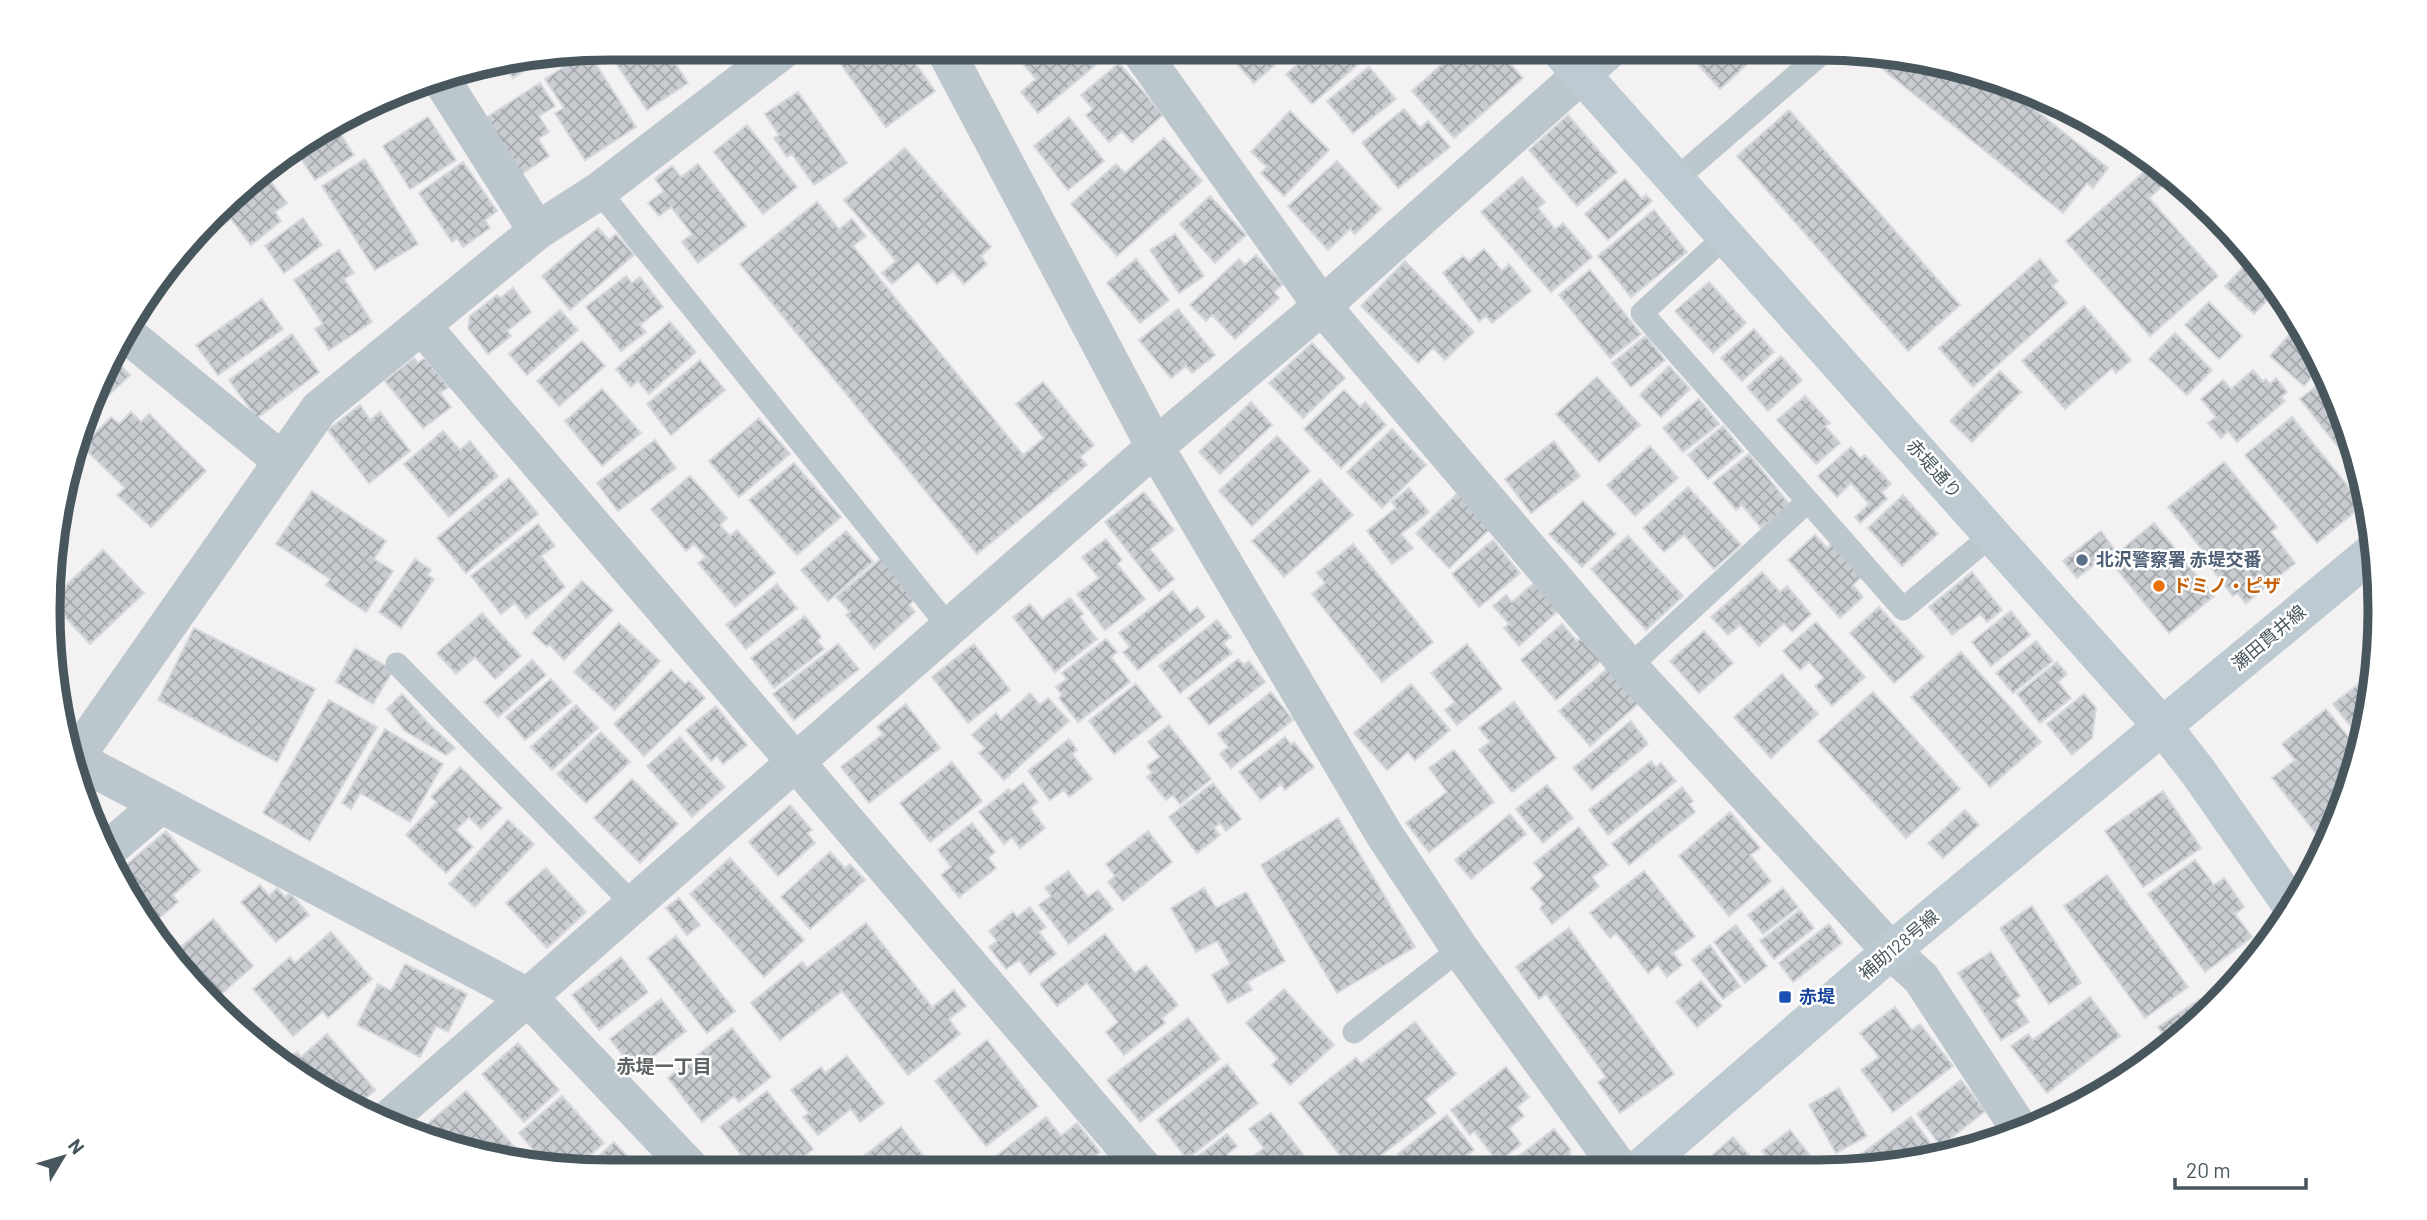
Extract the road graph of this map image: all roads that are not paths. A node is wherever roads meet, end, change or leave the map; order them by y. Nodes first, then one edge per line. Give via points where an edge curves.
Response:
1 (770, 60) edge
2 (950, 60) edge
3 (1147, 60) edge
4 (1814, 60) edge
5 (1569, 61) edge
6 (445, 85) edge
7 (1675, 180) junction
8 (599, 191) junction
9 (537, 231) junction
10 (1726, 236) junction
11 (1322, 306) junction
12 (422, 326) junction
13 (131, 338) edge
14 (1155, 447) junction
15 (282, 461) junction
16 (1808, 501) junction
17 (1992, 535) junction
18 (2365, 559) edge
19 (949, 627) junction
20 (397, 664) dead end
21 (1629, 667) junction
22 (2163, 727) junction
23 (78, 753) edge
24 (81, 761) edge
25 (795, 762) junction
26 (161, 804) junction
27 (112, 845) edge
28 (2286, 898) edge
29 (633, 904) junction
30 (1460, 949) junction
31 (1891, 951) junction
32 (528, 997) junction
33 (1354, 1032) dead end
34 (392, 1116) edge
35 (2016, 1123) edge
36 (683, 1160) edge
37 (1136, 1160) edge
38 (1613, 1160) edge
39 (1649, 1160) edge

1 - 8 street
2 - 14 street
3 - 11 street
4 - 7 lane
5 - 7 street, 赤堤通り
5 - 11 street
6 - 9 street
7 - 10 street, 赤堤通り
8 - 9 street
8 - 19 lane
9 - 12 street
10 - 16 lane via 1642,313
10 - 17 street, 赤堤通り
11 - 14 street
11 - 21 street
12 - 15 street via 318,409
12 - 25 street
13 - 15 street
14 - 19 street
14 - 30 street via 1384,834
15 - 23 street
16 - 17 lane via 1903,609
16 - 21 lane
17 - 22 street, 赤堤通り
18 - 22 street, 瀬田貫井線
19 - 25 street
20 - 29 lane
21 - 31 street
22 - 28 street, 赤堤通り
22 - 31 street, 補助128号線
24 - 26 street
25 - 29 street
25 - 37 street
26 - 27 street
26 - 32 street
29 - 32 street
30 - 33 lane
30 - 38 street
31 - 35 street via 1921,978
31 - 39 street, 補助128号線
32 - 34 street
32 - 36 street

